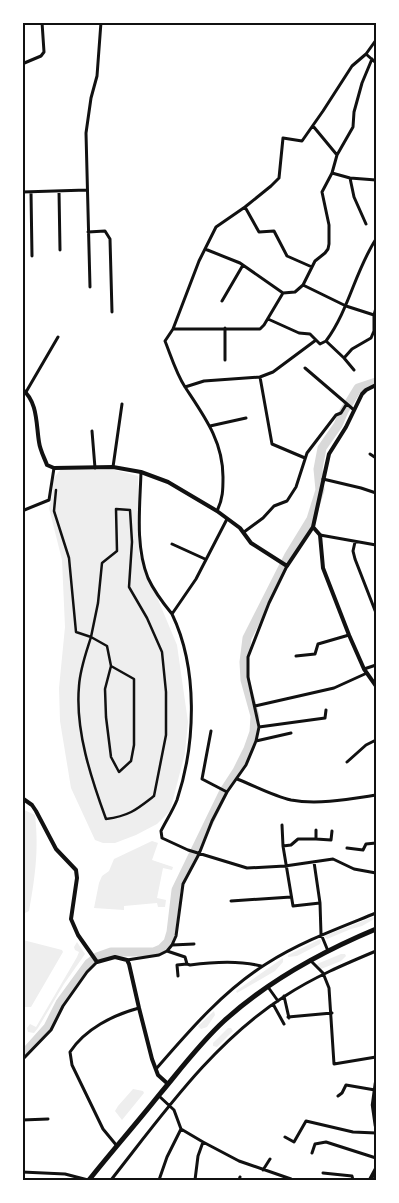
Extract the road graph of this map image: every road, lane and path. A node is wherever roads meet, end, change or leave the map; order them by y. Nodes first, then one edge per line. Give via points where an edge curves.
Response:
1 (42, 22) edge
2 (101, 22) edge
3 (376, 40) edge
4 (366, 54) junction
5 (372, 59) junction
6 (376, 63) edge
7 (22, 64) edge
8 (313, 126) junction
9 (337, 155) junction
10 (332, 173) junction
11 (350, 178) junction
12 (376, 180) edge
13 (87, 190) junction
14 (59, 191) junction
15 (22, 192) edge
16 (31, 192) junction
17 (245, 207) junction
18 (366, 224) dead end
19 (88, 232) junction
20 (376, 240) edge
21 (205, 249) junction
22 (60, 250) dead end
23 (32, 256) dead end
24 (243, 265) junction
25 (312, 267) junction
26 (303, 285) junction
27 (90, 287) dead end
28 (283, 293) junction
29 (222, 301) dead end
30 (346, 306) junction
31 (376, 308) edge
32 (112, 312) dead end
33 (374, 315) junction
34 (268, 320) junction
35 (225, 328) junction
36 (173, 329) junction
37 (58, 337) dead end
38 (316, 340) junction
39 (326, 341) junction
40 (344, 358) junction
41 (225, 360) dead end
42 (305, 368) dead end
43 (354, 370) dead end
44 (260, 376) junction
45 (376, 385) edge
46 (185, 388) junction
47 (24, 391) edge
48 (122, 404) dead end
49 (350, 407) junction
50 (246, 418) dead end
51 (210, 426) junction
52 (92, 431) dead end
53 (370, 454) dead end
54 (305, 458) junction
55 (376, 458) edge
56 (113, 467) junction
57 (54, 468) junction
58 (95, 468) junction
59 (141, 472) junction
60 (323, 479) junction
61 (56, 490) dead end
62 (376, 493) edge
63 (22, 511) edge
64 (217, 511) junction
65 (227, 519) junction
66 (314, 527) junction
67 (244, 532) junction
68 (320, 534) junction
69 (355, 542) junction
70 (172, 544) dead end
71 (376, 545) edge
72 (205, 559) junction
73 (287, 566) junction
74 (375, 602) edge
75 (376, 613) edge
76 (172, 614) junction
77 (348, 635) junction
78 (91, 637) junction
79 (296, 656) dead end
80 (376, 665) edge
81 (111, 666) junction
82 (366, 671) junction
83 (376, 686) edge
84 (255, 706) junction
85 (326, 710) dead end
86 (259, 727) junction
87 (211, 731) dead end
88 (291, 733) dead end
89 (376, 740) edge
90 (256, 741) junction
91 (347, 762) dead end
92 (237, 779) junction
93 (227, 792) junction
94 (376, 795) edge
95 (22, 798) edge
96 (282, 825) dead end
97 (316, 830) dead end
98 (332, 831) dead end
99 (316, 839) junction
100 (376, 844) edge
101 (283, 846) junction
102 (347, 848) dead end
103 (199, 854) junction
104 (314, 862) junction
105 (286, 866) junction
106 (376, 872) edge
107 (291, 898) junction
108 (231, 901) dead end
109 (320, 903) junction
110 (376, 913) edge
111 (376, 929) edge
112 (321, 934) junction
113 (194, 944) dead end
114 (172, 945) junction
115 (167, 951) junction
116 (328, 951) junction
117 (376, 951) edge
118 (127, 960) junction
119 (310, 960) junction
120 (96, 961) junction
121 (187, 964) junction
122 (262, 966) junction
123 (323, 973) junction
124 (178, 976) dead end
125 (268, 986) junction
126 (284, 996) junction
127 (278, 1001) junction
128 (274, 1004) junction
129 (139, 1008) junction
130 (332, 1013) junction
131 (284, 1024) dead end
132 (376, 1057) edge
133 (22, 1060) edge
134 (156, 1069) junction
135 (376, 1083) edge
136 (168, 1084) junction
137 (376, 1090) edge
138 (158, 1096) junction
139 (338, 1096) dead end
140 (375, 1105) edge
141 (170, 1106) junction
142 (48, 1119) dead end
143 (22, 1120) edge
144 (376, 1126) edge
145 (180, 1129) junction
146 (376, 1133) edge
147 (286, 1137) dead end
148 (203, 1142) junction
149 (117, 1146) junction
150 (312, 1153) dead end
151 (376, 1158) edge
152 (270, 1159) dead end
153 (376, 1169) edge
154 (263, 1170) junction
155 (22, 1172) edge
156 (322, 1172) dead end
157 (89, 1180) edge
158 (111, 1180) edge
159 (159, 1180) edge
160 (194, 1180) edge
161 (290, 1180) edge
162 (353, 1180) edge
163 (371, 1180) edge

1 - 7 street via 44,52
2 - 13 street via 97,76 87,123
3 - 4 street
4 - 5 street
4 - 8 street via 352,66
5 - 6 street
5 - 9 street via 362,83 353,127
8 - 9 street
8 - 17 street via 302,141 283,138 279,178
9 - 10 street
10 - 11 street
10 - 25 street via 322,192 329,225 329,244
11 - 12 street
11 - 18 street
13 - 14 street
13 - 19 street
14 - 16 street
14 - 22 street
15 - 16 street
16 - 23 street
17 - 21 street via 216,227
17 - 25 street via 259,232 274,231 287,256
19 - 27 street
19 - 32 street via 105,231 110,239
20 - 30 street via 365,258
21 - 24 street
21 - 36 street
24 - 28 street
24 - 29 street
25 - 26 street
26 - 28 street via 294,292
26 - 30 street
28 - 34 street
30 - 33 street
30 - 39 street
31 - 33 street
33 - 40 street via 371,338
34 - 35 street via 260,329
34 - 38 street via 299,333 310,334
35 - 36 street
35 - 41 street
36 - 46 street via 165,341
37 - 47 street
38 - 39 street via 320,344
38 - 44 street via 273,372
39 - 40 street
40 - 43 street
42 - 49 street
44 - 46 street via 204,381
44 - 54 street via 272,444
45 - 49 street via 366,390
46 - 51 street
47 - 57 street via 34,407 47,465
48 - 56 street
49 - 54 street via 336,415
49 - 60 street via 346,427 329,454
50 - 51 street
51 - 64 street via 219,445 223,469 222,502
52 - 58 street
53 - 55 street
54 - 67 street via 296,487 287,501 274,506
56 - 58 street
56 - 59 street
57 - 58 street
57 - 63 street via 49,500
59 - 64 street via 168,482
59 - 76 street via 142,559 158,597
60 - 62 street
60 - 66 street
61 - 78 street via 54,510 69,558 76,632
64 - 65 street
65 - 67 street
65 - 72 street
66 - 68 street
66 - 73 street
67 - 73 street via 251,543
68 - 69 street
68 - 77 street via 323,568
69 - 71 street
69 - 74 street via 355,559
70 - 72 street
72 - 76 street
73 - 84 street via 248,657 248,677
74 - 75 street
76 - 103 street via 186,661 191,718 186,762 176,801 160,834 162,838
77 - 79 street via 318,644 315,654
77 - 82 street
78 - 78 street via 102,563 117,551 116,509 130,510 129,587 162,652 166,735 154,796 122,817 106,818 90,773 82,736 79,687
78 - 81 street via 107,646
80 - 82 street
81 - 81 street via 134,679 134,745 131,761 119,772 111,757 106,717 105,689
82 - 83 street
82 - 84 street via 334,688
84 - 86 street
85 - 86 street via 325,718
86 - 90 street
87 - 93 street via 202,779
88 - 90 street
89 - 91 street
90 - 92 street
92 - 93 street
92 - 94 street via 292,800 354,799
93 - 103 street
95 - 120 street via 36,810 56,849 76,870 71,919
96 - 101 street
97 - 99 street
98 - 99 street via 331,840
99 - 101 street via 298,840 291,846
100 - 102 street via 366,844 363,850
101 - 105 street
103 - 105 street via 247,868
103 - 114 street via 183,884
104 - 105 street
104 - 106 street via 333,860 354,869
104 - 109 street
105 - 107 street
107 - 108 street
107 - 109 street via 294,907
109 - 112 street
110 - 112 street
111 - 116 highway
112 - 116 street
112 - 122 street
113 - 114 street
114 - 115 street
115 - 118 street
115 - 121 street via 186,957
116 - 119 highway
117 - 123 street
118 - 120 street via 115,957
118 - 129 street
119 - 123 street
119 - 125 highway
120 - 133 street via 63,1006 51,1030
121 - 122 street via 238,962
121 - 124 street via 177,965
122 - 134 street via 204,1015
123 - 126 street
123 - 130 street via 329,988
125 - 127 street
125 - 136 highway via 224,1020
126 - 127 street
126 - 130 street via 289,1018
127 - 128 street
128 - 131 street
128 - 141 street via 222,1046
129 - 134 street
129 - 149 street via 123,1012 80,1038 70,1052 72,1064 103,1129
130 - 132 street via 334,1064
134 - 136 street
135 - 137 main road
136 - 138 highway
137 - 139 street via 346,1085
137 - 140 main road
138 - 141 street
138 - 149 highway
140 - 144 main road
141 - 145 street
141 - 158 street
142 - 143 street
145 - 148 street
145 - 159 street
146 - 147 street via 353,1132 306,1121 294,1142
148 - 154 street via 227,1156
148 - 160 street
149 - 157 highway
150 - 151 street via 315,1144 326,1142
152 - 154 street
153 - 163 main road
154 - 161 street
155 - 157 street via 65,1174
156 - 162 street via 352,1176

